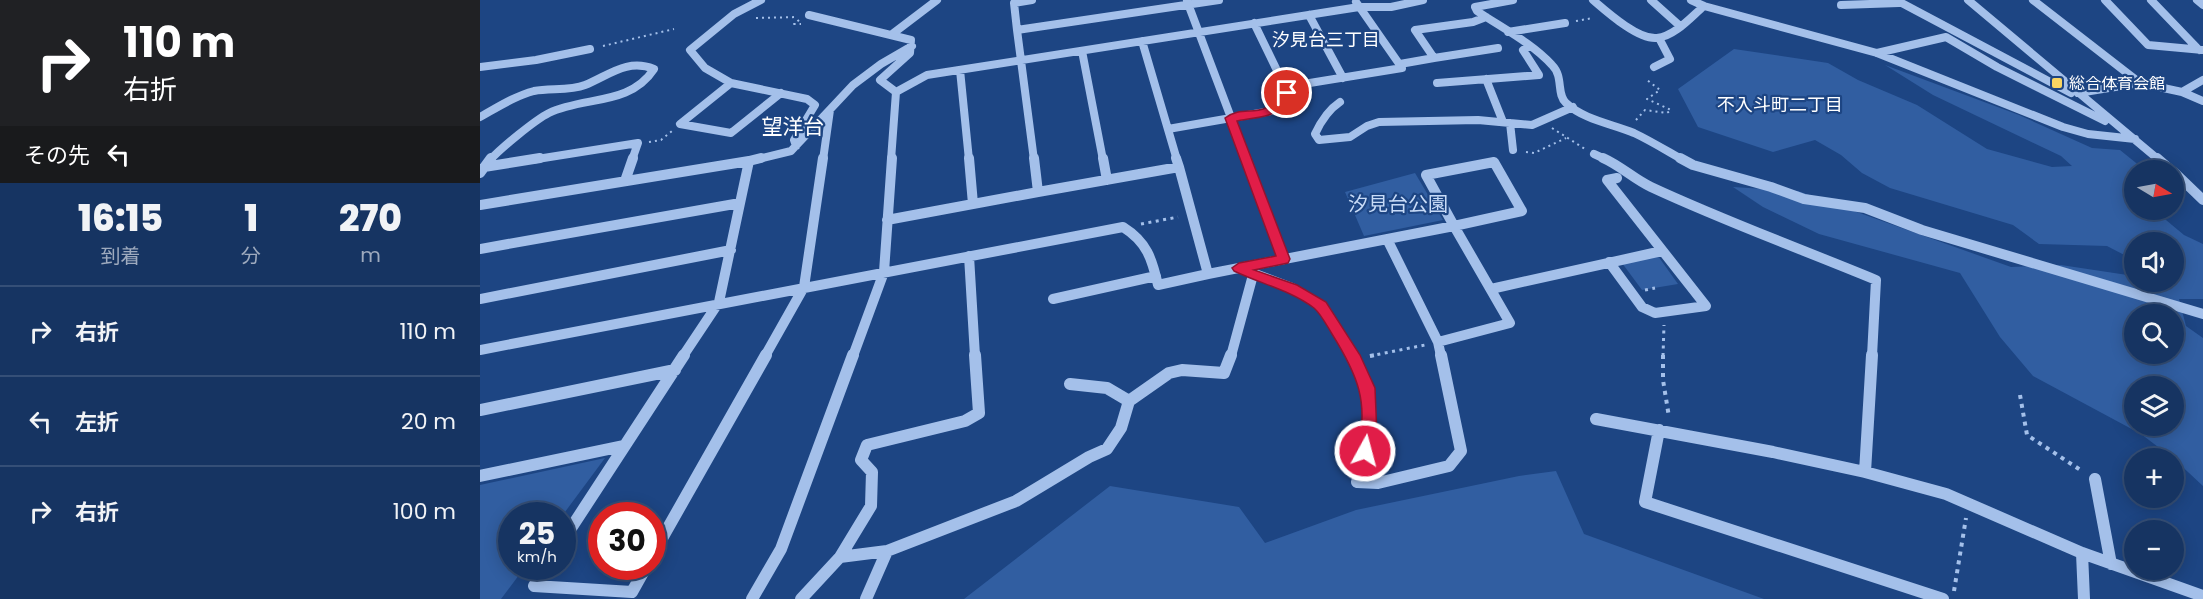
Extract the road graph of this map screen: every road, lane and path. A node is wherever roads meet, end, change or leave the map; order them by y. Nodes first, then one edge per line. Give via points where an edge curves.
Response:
1 (761, 0) edge
2 (937, 0) edge
3 (1032, 0) edge
4 (1219, 0) edge
5 (1513, 0) edge
6 (1593, 0) edge
7 (1651, 0) edge
8 (1691, 0) edge
9 (1968, 0) edge
10 (2033, 0) edge
11 (2105, 0) edge
12 (2151, 0) edge
13 (2197, 0) edge
14 (1419, 1) edge
15 (1898, 1) edge
16 (1187, 3) edge
17 (1357, 3) edge
18 (1841, 5) dead end
19 (2203, 5) edge
20 (1704, 6) junction
21 (734, 14) junction
22 (1309, 15) junction
23 (1610, 15) junction
24 (806, 16) joint
25 (1486, 17) junction
26 (1254, 23) junction
27 (1564, 23) joint
28 (1680, 26) junction
29 (674, 29) dead end
30 (1017, 30) junction
31 (1199, 32) junction
32 (1508, 32) junction
33 (891, 36) junction
34 (1659, 38) junction
35 (1142, 41) junction
36 (912, 46) junction
37 (1528, 46) junction
38 (1498, 48) dead end
39 (590, 49) joint
40 (2201, 50) edge
41 (1082, 51) junction
42 (1877, 53) junction
43 (1434, 58) junction
44 (1022, 60) junction
45 (1400, 64) junction
46 (480, 67) edge
47 (1654, 67) joint
48 (960, 70) junction
49 (1343, 78) junction
50 (1486, 79) junction
51 (2203, 80) edge
52 (731, 82) junction
53 (1437, 83) dead end
54 (2140, 83) junction
55 (1285, 87) junction
56 (896, 92) junction
57 (2182, 92) junction
58 (781, 93) junction
59 (2078, 93) junction
60 (2203, 101) edge
61 (1340, 102) dead end
62 (2090, 103) junction
63 (1573, 107) junction
64 (830, 110) junction
65 (480, 117) edge
66 (1231, 118) junction
67 (1542, 121) junction
68 (1507, 123) junction
69 (680, 124) junction
70 (2118, 125) junction
71 (1168, 129) junction
72 (1627, 131) junction
73 (2135, 139) junction
74 (638, 143) junction
75 (796, 146) junction
76 (1513, 150) dead end
77 (1594, 154) joint
78 (2159, 160) edge
79 (749, 161) junction
80 (1179, 167) junction
81 (482, 170) edge
82 (1617, 178) dead end
83 (1107, 180) junction
84 (626, 181) junction
85 (2184, 182) edge
86 (1038, 192) junction
87 (2203, 200) edge
88 (740, 203) junction
89 (973, 204) junction
90 (480, 205) edge
91 (1192, 215) junction
92 (888, 220) junction
93 (1123, 226) junction
94 (1454, 226) junction
95 (1386, 239) junction
96 (480, 249) edge
97 (731, 250) junction
98 (1662, 251) junction
99 (969, 256) junction
100 (1284, 259) junction
101 (1609, 262) junction
102 (1239, 268) junction
103 (884, 272) junction
104 (1208, 274) junction
105 (1253, 275) junction
106 (1156, 276) junction
107 (804, 286) junction
108 (1491, 289) junction
109 (480, 299) edge
110 (1053, 299) dead end
111 (719, 302) junction
112 (1664, 312) junction
113 (2203, 314) edge
114 (1438, 342) junction
115 (480, 350) edge
116 (1355, 359) junction
117 (675, 370) junction
118 (1070, 384) dead end
119 (2020, 395) dead end
120 (1128, 401) junction
121 (480, 410) edge
122 (1596, 419) dead end
123 (1665, 431) junction
124 (623, 446) junction
125 (1865, 472) junction
126 (480, 476) edge
127 (2095, 479) joint
128 (1968, 504) junction
129 (576, 520) edge
130 (666, 531) edge
131 (887, 551) junction
132 (2082, 553) junction
133 (840, 557) junction
134 (2111, 564) junction
135 (538, 580) edge
136 (639, 580) edge
137 (2203, 596) edge
138 (1943, 598) edge
139 (752, 599) edge
140 (801, 599) edge
141 (866, 599) edge
142 (2084, 599) edge

1 - 21 street
2 - 33 street
3 - 30 street via 1014,3
4 - 16 street
5 - 25 street via 1476,7
6 - 23 street
7 - 28 street
8 - 20 street
9 - 59 street
10 - 54 street
11 - 40 street via 2148,45
12 - 40 street
13 - 19 street
14 - 17 street via 1391,7
15 - 18 street
15 - 62 street
16 - 30 street
16 - 31 street
17 - 22 street
17 - 45 street
20 - 28 street
20 - 42 street
21 - 24 path via 742,18
21 - 52 street via 690,50 705,68
22 - 26 street
22 - 49 street
23 - 27 path
23 - 34 street via 1649,38
24 - 33 street
25 - 32 street
25 - 43 street via 1415,30
26 - 31 street
26 - 55 street
27 - 32 street
28 - 34 street
29 - 39 path
30 - 44 street
31 - 35 street
31 - 66 street
32 - 37 street
33 - 36 street via 911,40
34 - 47 street via 1670,59
35 - 41 street
35 - 71 street
36 - 56 street via 910,53 880,80
36 - 64 street via 853,85
37 - 50 street via 1523,50 1539,75
37 - 63 street via 1554,66 1560,77 1561,94 1566,104
38 - 43 street
39 - 46 street
41 - 44 street
41 - 83 street
42 - 70 street via 1946,37 1997,67
42 - 73 street via 2014,109 2088,134
43 - 45 street
44 - 48 street
44 - 86 street
45 - 49 street via 1402,68
47 - 72 path via 1643,76 1660,90 1647,99 1671,110 1644,110
48 - 56 street via 927,75
48 - 89 street
49 - 55 street
50 - 53 street
50 - 68 street
51 - 57 street
52 - 58 street
52 - 69 street
54 - 57 street
54 - 59 street
55 - 66 street via 1287,93 1279,107
56 - 92 street
57 - 60 street
58 - 69 street via 732,133
58 - 75 street via 815,105 794,140
59 - 62 street
61 - 68 street via 1319,123 1315,134 1319,140 1350,137 1379,122 1432,119
62 - 70 street
63 - 67 street
63 - 72 street
64 - 75 street
64 - 107 street
65 - 81 street via 518,96 536,91 583,86 620,68 639,65 654,69 637,87 619,95 554,111 539,119 499,149
66 - 71 street
66 - 100 street
67 - 68 street via 1532,125
67 - 77 path
68 - 76 street
69 - 74 path via 661,140
70 - 73 street
71 - 80 street
72 - 113 street via 1711,171 1804,199 1865,208 1922,230
73 - 78 street
74 - 81 street
74 - 84 street
75 - 79 street via 791,151
77 - 125 street via 1657,190 1875,280
79 - 84 street
79 - 88 street
80 - 83 street
80 - 91 street
82 - 98 street via 1607,180
83 - 86 street
84 - 90 street
85 - 87 street
86 - 89 street
88 - 96 street
88 - 97 street
89 - 92 street
91 - 93 path
91 - 104 street
92 - 103 street
93 - 99 street
93 - 106 street via 1150,249
94 - 94 street via 1522,211 1494,162 1426,175
94 - 95 street
94 - 108 street
95 - 100 street
95 - 114 street
97 - 109 street
97 - 111 street
98 - 101 street
98 - 112 street via 1706,306
99 - 103 street
99 - 133 street via 978,413 965,421 867,444 861,460 872,472 871,506
100 - 102 street
101 - 108 street
101 - 112 street via 1642,307
102 - 104 street
102 - 105 street
103 - 107 street
103 - 139 street via 781,549
104 - 106 street via 1158,285
105 - 116 street via 1292,288 1321,306
105 - 120 street via 1224,373 1182,370 1169,374
106 - 110 street
107 - 111 street
107 - 130 street
108 - 114 street via 1510,323
111 - 115 street
111 - 117 street
112 - 123 path
114 - 116 path
114 - 116 street via 1461,451 1449,466 1378,483 1357,482 1369,436 1368,388
117 - 121 street
117 - 124 street
118 - 120 street via 1107,388
119 - 127 path via 2027,435
120 - 131 street via 1121,428 1107,449 1016,501
122 - 123 street
123 - 125 street
123 - 138 street via 1645,502
124 - 126 street
124 - 129 street
125 - 128 street via 1946,494
127 - 134 street
128 - 132 street
128 - 138 path via 1953,597
131 - 133 street
131 - 141 street
132 - 134 street
132 - 142 street
133 - 140 street
134 - 137 street
135 - 136 street via 534,586 632,592

